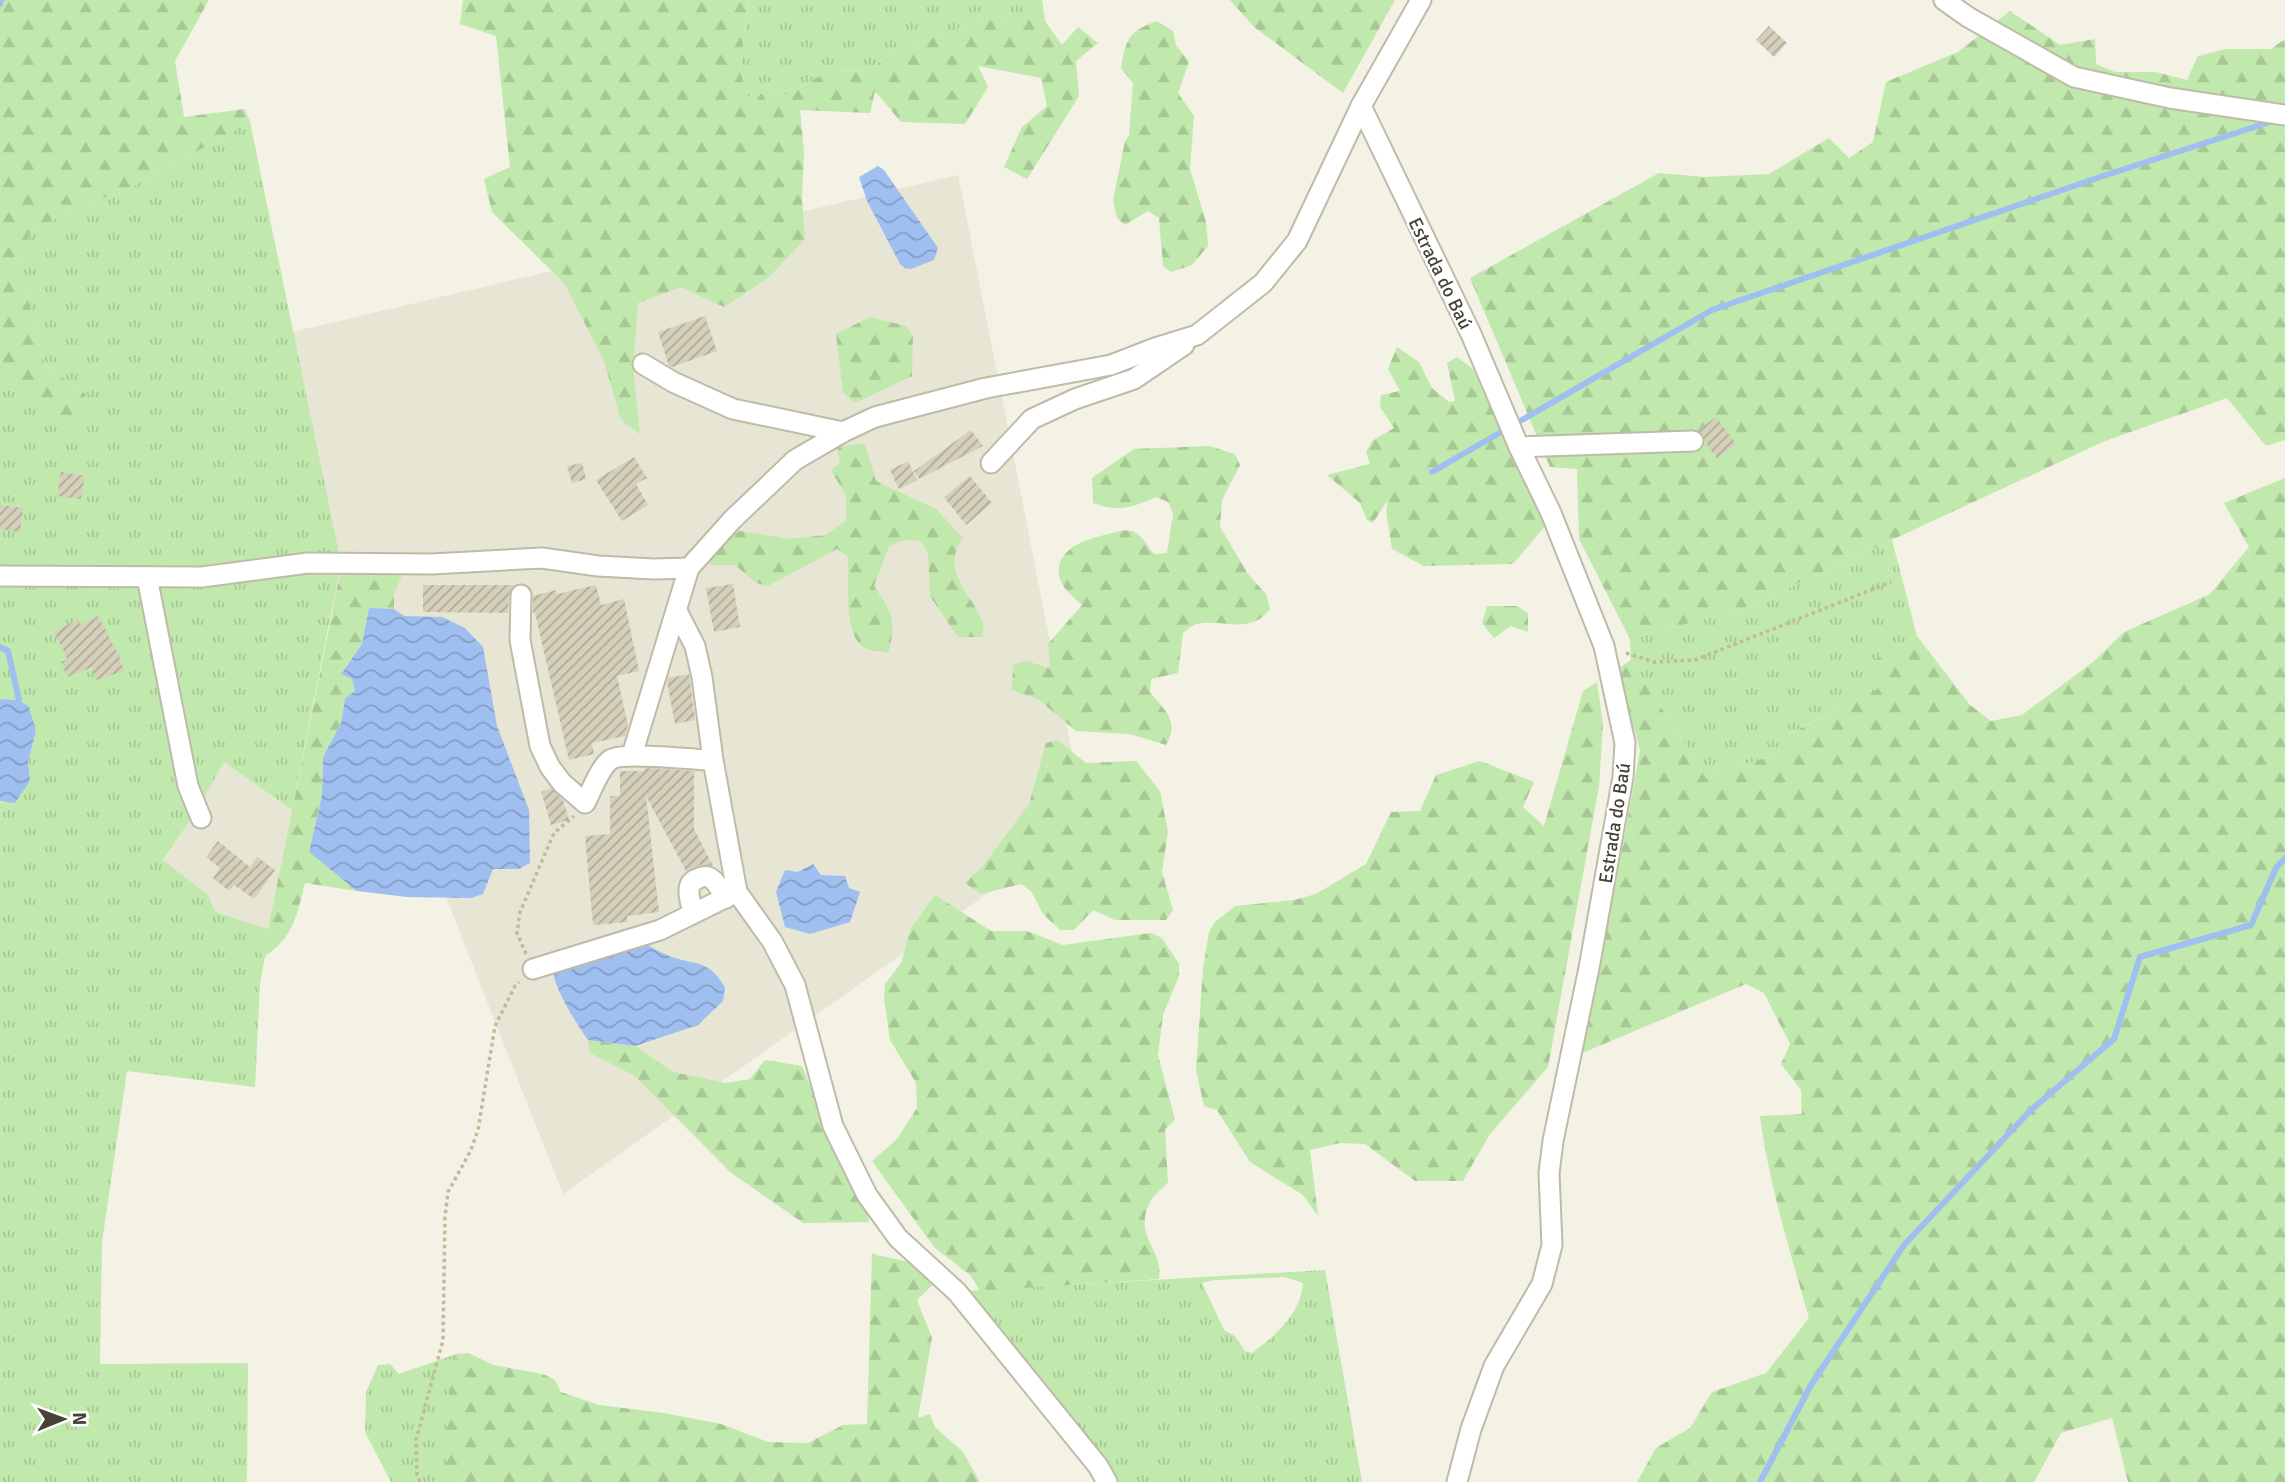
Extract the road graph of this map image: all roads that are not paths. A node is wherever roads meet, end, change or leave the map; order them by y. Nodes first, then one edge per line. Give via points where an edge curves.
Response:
1 (1421, 0) edge
2 (1944, 0) edge
3 (1361, 106) junction
4 (2285, 115) edge
5 (1197, 335) junction
6 (643, 364) dead end
7 (843, 432) junction
8 (1693, 441) dead end
9 (1519, 447) junction
10 (991, 463) dead end
11 (689, 568) junction
12 (0, 576) edge
13 (147, 577) junction
14 (521, 594) dead end
15 (677, 611) junction
16 (632, 755) junction
17 (713, 760) junction
18 (201, 818) dead end
19 (732, 895) junction
20 (693, 913) junction
21 (533, 969) road end
22 (1107, 1482) edge
23 (1457, 1482) edge

1 - 3 street
2 - 4 street via 2074,78
3 - 5 street via 1297,241 1263,283
3 - 9 street, Estrada do Baú via 1471,334
5 - 7 street via 1111,365 986,388 875,417
5 - 10 street via 1134,379 1032,419
6 - 7 street via 733,409
7 - 11 street via 794,460
8 - 9 street
9 - 23 street, Estrada do Baú via 1551,513 1604,646 1625,743 1623,777 1553,1141 1549,1173 1552,1245 1542,1284 1494,1366
11 - 13 street via 542,558 432,564 308,563 202,577
11 - 15 street
12 - 13 street
13 - 18 street via 188,786
14 - 16 street via 520,640 540,746 550,767 585,803 607,762
15 - 16 street
15 - 17 street via 695,646
16 - 17 street
17 - 19 street
19 - 20 street
19 - 20 street via 710,878 698,878 688,889
19 - 22 street via 772,941 795,985 833,1126 867,1195 898,1238 957,1292
20 - 21 street via 660,929

